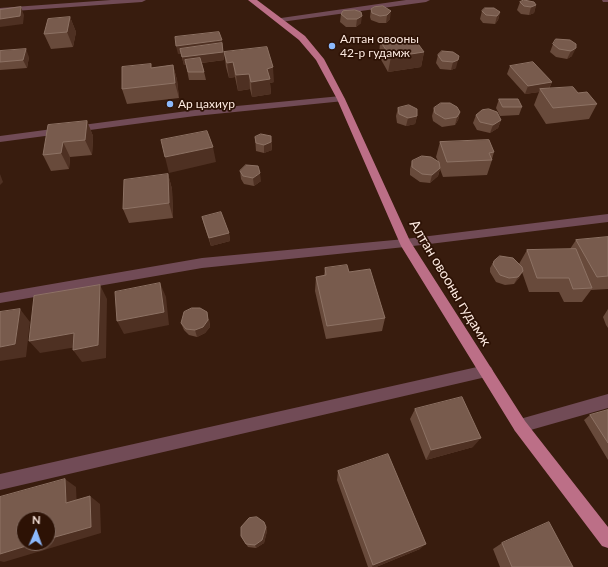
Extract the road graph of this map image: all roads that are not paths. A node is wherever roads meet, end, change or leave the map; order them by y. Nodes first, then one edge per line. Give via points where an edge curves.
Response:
1 (142, 0) edge
2 (252, 0) edge
3 (426, 0) edge
4 (0, 10) edge
5 (281, 20) junction
6 (341, 98) junction
7 (0, 140) edge
8 (608, 218) edge
9 (405, 243) junction
10 (0, 298) edge
11 (486, 371) junction
12 (608, 401) edge
13 (520, 426) junction
14 (0, 482) edge
15 (608, 540) edge

1 - 4 street
2 - 5 main road, Алтан овооны гудамж
3 - 5 street via 381,4
5 - 6 main road, Алтан овооны гудамж via 302,38 320,59
6 - 7 street via 165,117
6 - 9 main road, Алтан овооны гудамж
8 - 9 street
9 - 10 street via 202,263
9 - 11 main road, Алтан овооны гудамж
11 - 13 main road, Алтан овооны гудамж
11 - 14 street
12 - 13 street
13 - 15 main road, Алтан овооны гудамж

